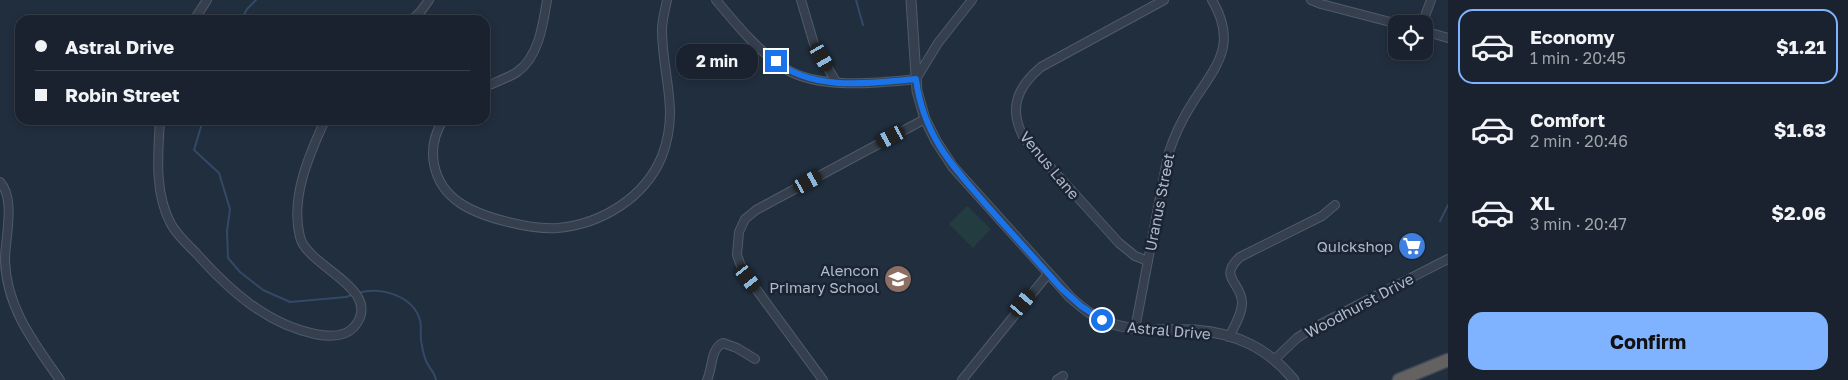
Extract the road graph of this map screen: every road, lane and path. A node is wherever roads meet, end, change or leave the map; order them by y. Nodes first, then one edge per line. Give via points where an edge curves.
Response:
1 (207, 0) edge
2 (429, 0) edge
3 (547, 0) edge
4 (667, 0) edge
5 (716, 0) edge
6 (801, 0) edge
7 (911, 0) edge
8 (972, 0) edge
9 (1164, 0) edge
10 (1212, 0) edge
11 (1311, 0) edge
12 (1431, 0) edge
13 (197, 15) edge
14 (417, 15) edge
15 (1425, 15) edge
16 (1388, 21) edge
17 (1433, 34) edge
18 (1448, 38) edge
19 (916, 79) junction
20 (836, 82) junction
21 (490, 85) edge
22 (924, 119) junction
23 (160, 125) edge
24 (323, 125) edge
25 (441, 125) edge
26 (0, 182) edge
27 (1334, 206) dead end
28 (1448, 259) edge
29 (1148, 261) junction
30 (1048, 274) junction
31 (1135, 329) junction
32 (1229, 337) junction
33 (755, 359) dead end
34 (1275, 359) junction
35 (1448, 360) edge
36 (60, 380) edge
37 (708, 380) edge
38 (824, 380) edge
39 (962, 380) edge
40 (1294, 380) edge
41 (1399, 380) edge

1 - 13 street
2 - 14 street
3 - 21 street via 538,40 525,65
4 - 25 street via 662,30 671,112 668,138 650,178 637,193 600,218 575,226 530,226 506,222 460,203 441,184 432,157
5 - 20 street via 753,41 784,68 799,75
6 - 20 street via 814,44
7 - 19 street, Astral Drive
8 - 19 street via 938,43
9 - 29 street, Venus Lane via 1041,67 1024,83 1017,100 1017,121 1024,138 1119,243 1135,256
10 - 29 street, Uranus Street via 1223,25 1222,55 1173,138 1162,177
11 - 16 street
12 - 15 street
17 - 18 street
19 - 20 street
19 - 22 street, Astral Drive
22 - 30 street, Astral Drive via 953,167
22 - 38 street via 756,210 745,219 739,232 737,255 748,278
23 - 24 street via 158,179 167,214 181,237 226,286 258,310 280,323 327,337 349,332 359,316 360,302 349,285 311,256 302,244 299,232 300,188
26 - 36 street via 7,193 8,203 5,274 10,294 24,327
27 - 32 street via 1322,216 1234,263 1230,274 1242,304
28 - 34 street, Woodhurst Drive via 1311,329
29 - 31 street, Uranus Street
30 - 31 street, Astral Drive via 1092,315
30 - 39 street
31 - 32 street, Astral Drive via 1196,330
32 - 34 street, Astral Drive via 1265,351
33 - 37 street via 723,343 714,353
34 - 40 street, Astral Drive
35 - 41 highway

